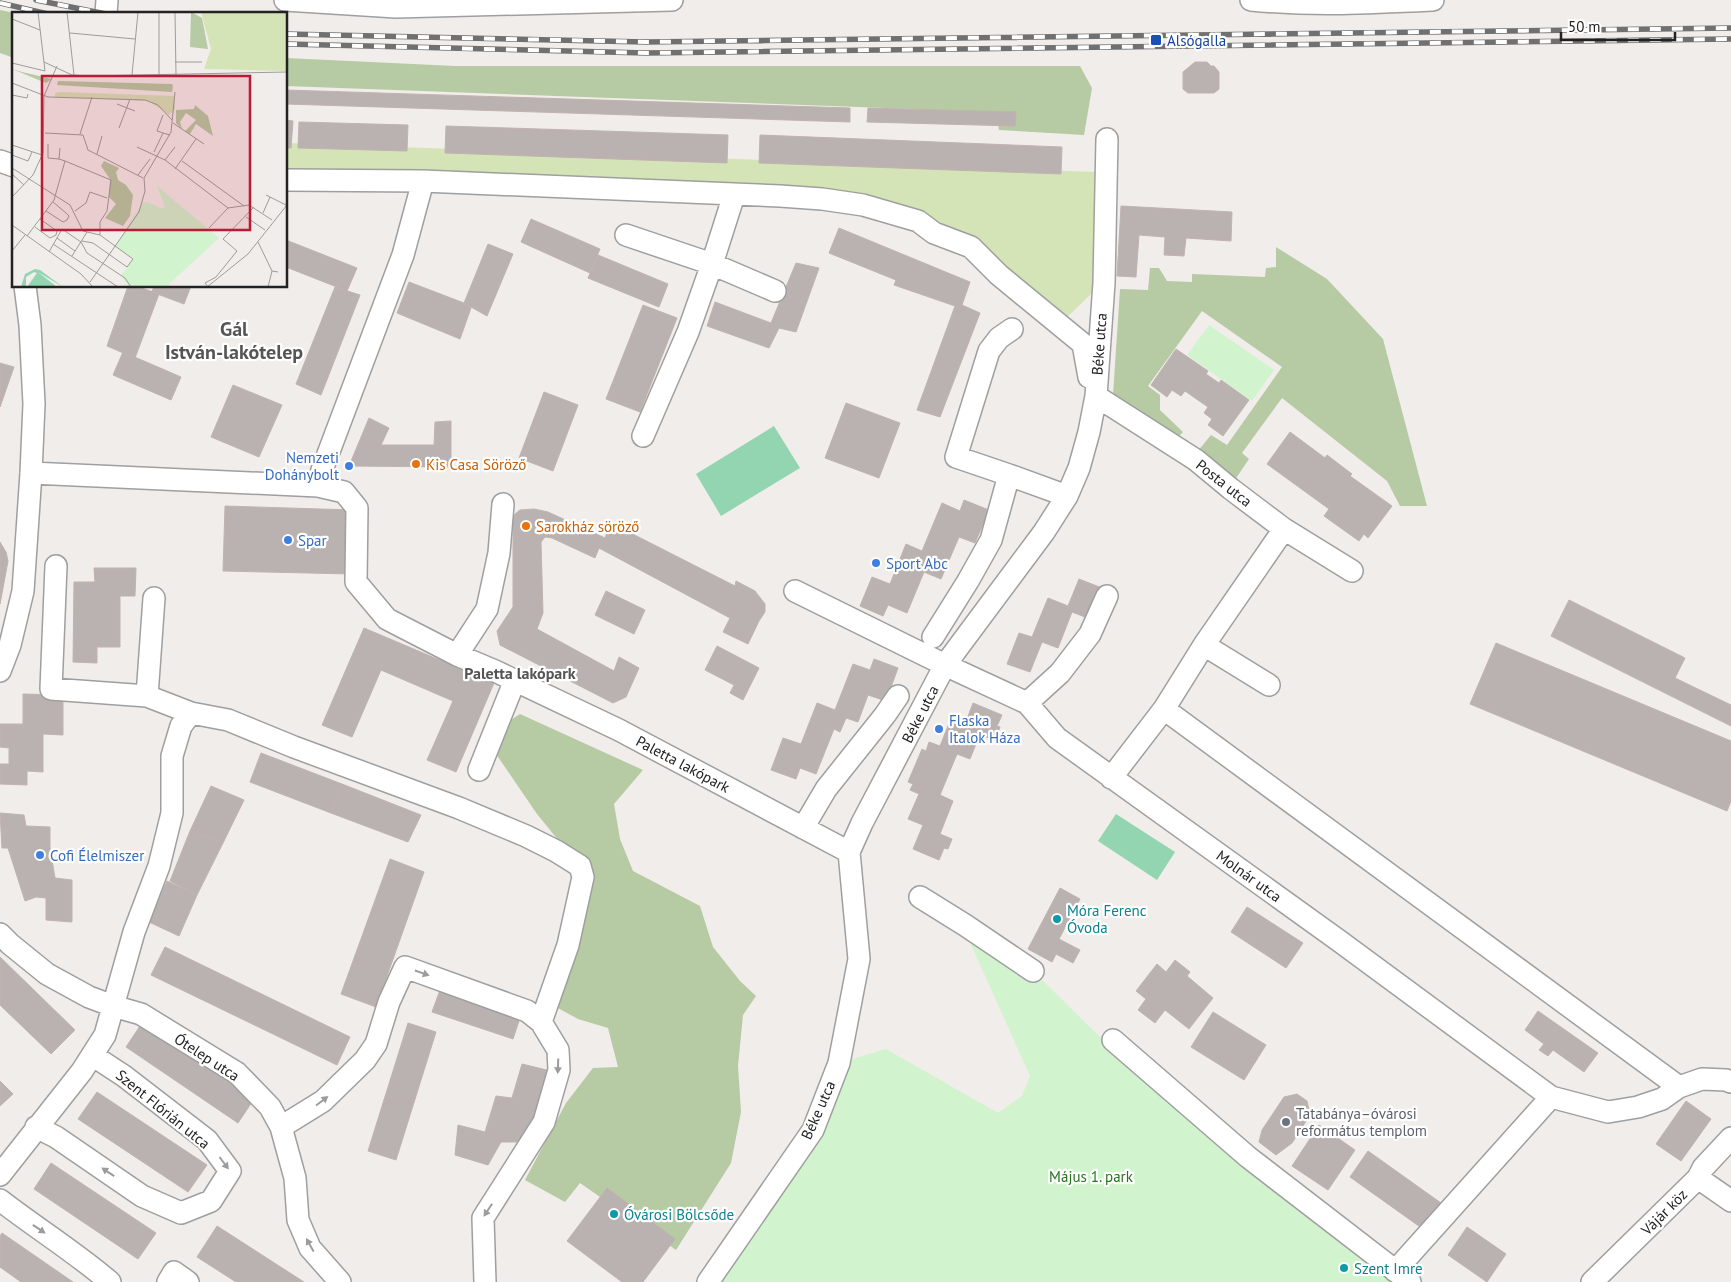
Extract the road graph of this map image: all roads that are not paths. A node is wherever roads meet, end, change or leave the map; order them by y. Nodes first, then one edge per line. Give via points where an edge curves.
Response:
1 (285, 0) edge
2 (672, 0) edge
3 (1251, 0) edge
4 (1433, 0) edge
5 (1107, 139) dead end
6 (0, 161) edge
7 (12, 165) edge
8 (288, 180) edge
9 (423, 181) junction
10 (734, 195) junction
11 (626, 235) dead end
12 (712, 264) junction
13 (25, 288) edge
14 (775, 291) dead end
15 (1012, 329) dead end
16 (1096, 396) junction
17 (643, 436) dead end
18 (31, 473) junction
19 (1009, 475) junction
20 (318, 486) junction
21 (1067, 496) junction
22 (503, 504) dead end
23 (1284, 529) junction
24 (56, 566) dead end
25 (1352, 571) dead end
26 (795, 591) dead end
27 (1107, 596) dead end
28 (154, 598) dead end
29 (933, 637) dead end
30 (1204, 645) junction
31 (457, 655) junction
32 (1, 665) edge
33 (945, 665) junction
34 (515, 680) junction
35 (1269, 685) dead end
36 (147, 696) junction
37 (898, 696) dead end
38 (1027, 703) junction
39 (1164, 709) junction
40 (191, 713) junction
41 (479, 770) dead end
42 (1112, 778) junction
43 (803, 828) junction
44 (849, 852) junction
45 (920, 897) dead end
46 (0, 934) edge
47 (1033, 971) dead end
48 (113, 1006) junction
49 (541, 1022) junction
50 (1113, 1040) dead end
51 (92, 1055) junction
52 (1731, 1082) edge
53 (1679, 1087) junction
54 (1550, 1097) junction
55 (36, 1127) junction
56 (281, 1127) junction
57 (1731, 1138) edge
58 (0, 1175) edge
59 (1698, 1178) junction
60 (0, 1200) edge
61 (1731, 1201) edge
62 (1402, 1276) edge
63 (110, 1282) edge
64 (340, 1282) edge
65 (485, 1282) edge
66 (708, 1282) edge
67 (1592, 1282) edge

1 - 2 street via 396,6
3 - 4 street via 1280,4
5 - 16 street, Béke utca via 1104,283
6 - 7 street
8 - 9 street
9 - 10 street
9 - 20 street via 403,255
10 - 12 street
10 - 16 street via 863,204 918,221 934,233 970,247 1083,344
11 - 12 street
12 - 14 street
12 - 17 street via 688,332
13 - 18 street via 34,396
15 - 19 street via 999,338 990,351 956,457
16 - 21 street, Béke utca via 1079,468
16 - 23 street, Posta utca via 1196,460
18 - 20 street
18 - 32 street via 23,591 10,645
19 - 21 street
19 - 29 street via 991,540
20 - 31 street, Paletta lakópark via 344,492 357,508 356,582 387,618
21 - 33 street, Béke utca
22 - 31 street via 499,553 487,609
23 - 25 street, Posta utca
23 - 30 street
24 - 36 street via 51,689
26 - 33 street, Molnár utca
27 - 38 street via 1090,634 1060,673
28 - 36 street
30 - 35 street
30 - 39 street
31 - 34 street, Paletta lakópark
33 - 38 street, Molnár utca
33 - 44 street, Béke utca
34 - 41 street
34 - 43 street, Paletta lakópark via 618,730
36 - 40 street
37 - 43 street via 826,789
38 - 42 street, Molnár utca via 1057,738
39 - 42 street
39 - 53 street
40 - 48 street via 181,726 172,756 172,814 159,866 134,932
40 - 49 street via 228,720 458,808 526,836 580,866 583,877 568,945
42 - 54 street, Molnár utca
43 - 44 street, Paletta lakópark
44 - 66 street, Béke utca via 859,959 839,1063 813,1130
45 - 47 street
46 - 48 street, Ótelep utca via 47,974
48 - 51 street via 105,1035
48 - 56 street, Ótelep utca via 141,1014 237,1073 270,1107
56 -> 49 street via 324,1101 365,1060 376,1044 404,966 527,1011
49 -> 65 street via 558,1050 558,1070 544,1122 483,1218
50 - 62 street via 1248,1157
51 - 55 street
51 -> 55 street, Szent Flórián utca via 207,1140 230,1171 211,1201 181,1213 142,1196 56,1137
52 - 53 street, Molnár utca via 1702,1079
53 - 54 street, Molnár utca via 1662,1099 1608,1112
54 - 62 street
55 - 58 street
64 -> 56 street, Ótelep utca via 310,1248 298,1220 295,1178
57 - 59 street, Vájár köz
59 - 61 street
59 - 67 street, Vájár köz
60 -> 63 street

